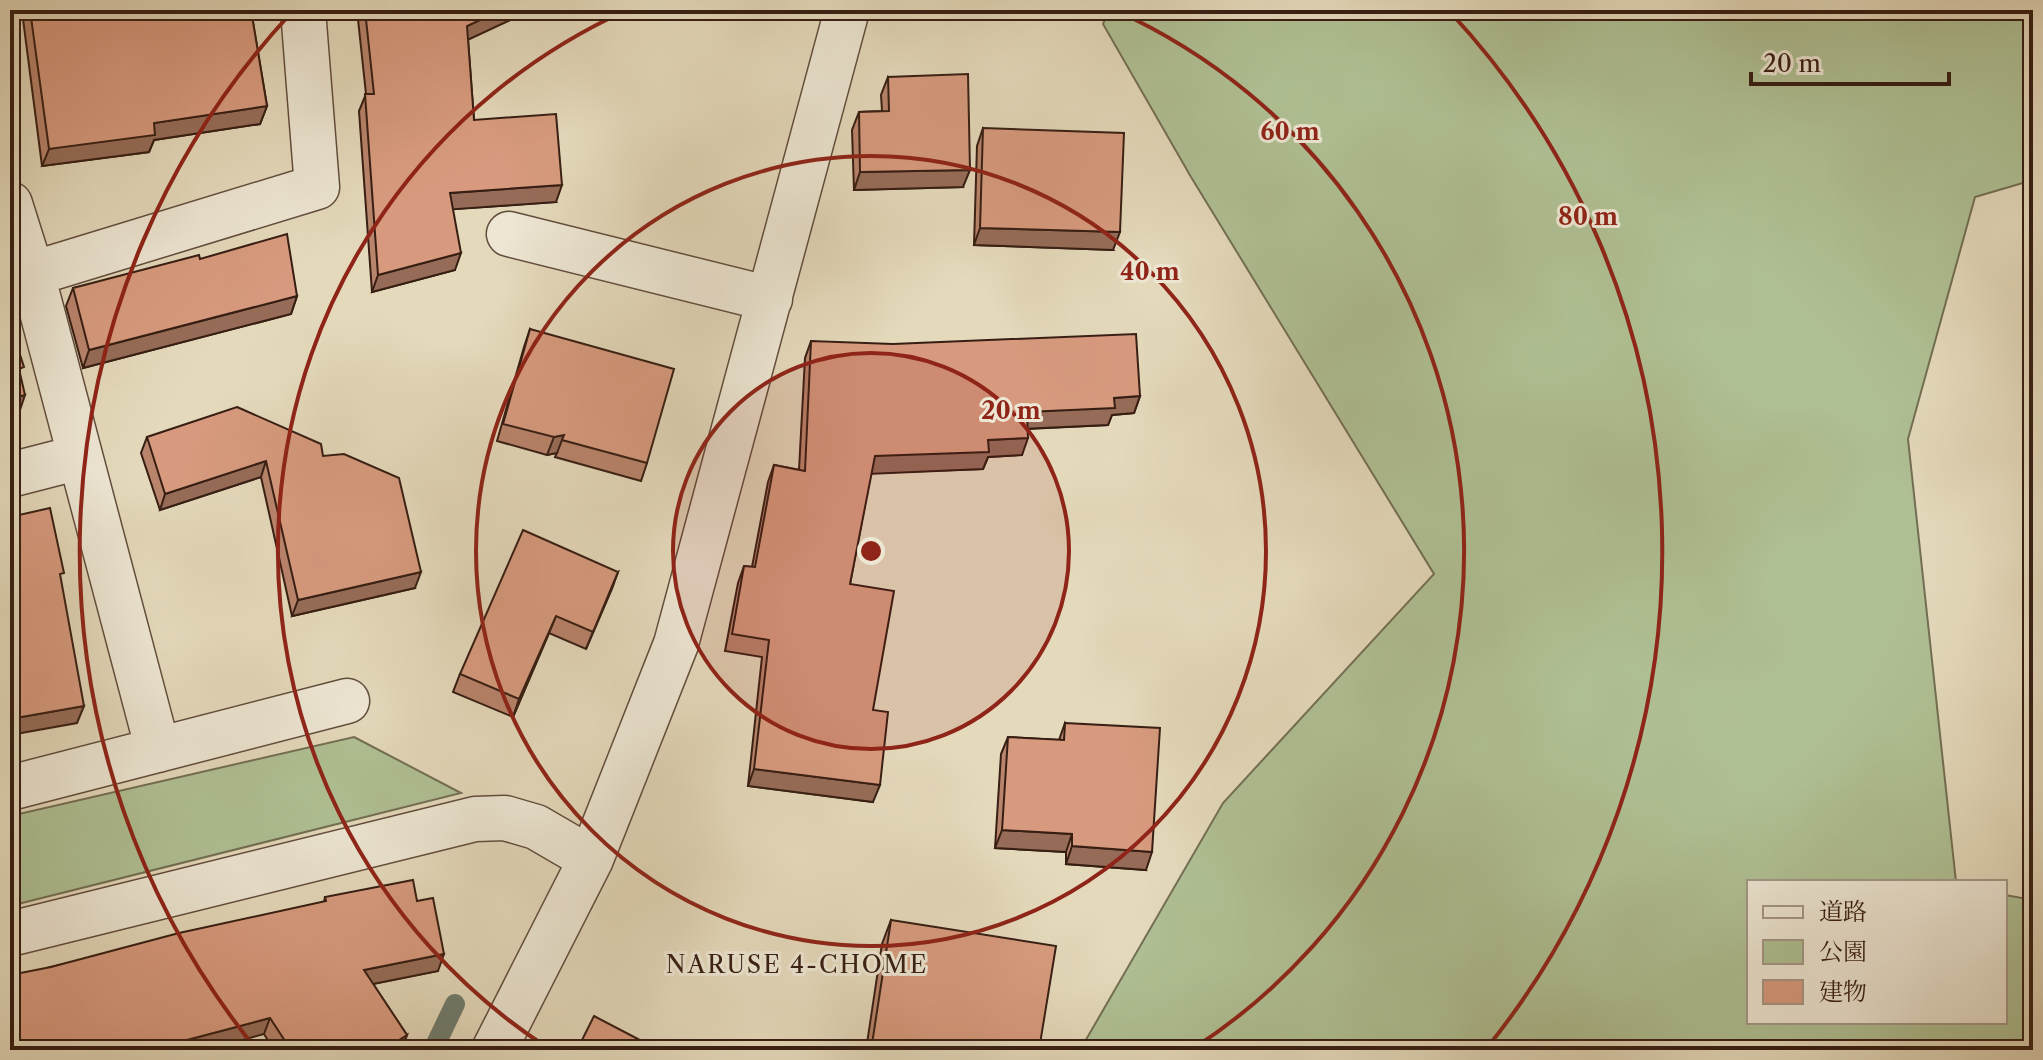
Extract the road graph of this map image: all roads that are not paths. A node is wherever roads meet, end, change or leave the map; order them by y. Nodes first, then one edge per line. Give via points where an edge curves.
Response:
1 (303, 10) edge
2 (847, 10) edge
3 (10, 204) edge
4 (509, 234) dead end
5 (32, 274) junction
6 (770, 299) junction
7 (80, 457) junction
8 (10, 475) edge
9 (347, 701) dead end
10 (158, 750) junction
11 (10, 788) edge
12 (591, 859) junction
13 (10, 934) edge
14 (494, 1050) edge

1 - 5 street via 317,187
2 - 6 street
3 - 5 street
4 - 6 street
5 - 7 street
6 - 12 street via 676,644
7 - 8 street
7 - 10 street
9 - 10 street
10 - 11 street
12 - 13 street via 536,827 505,818 475,819
12 - 14 street

